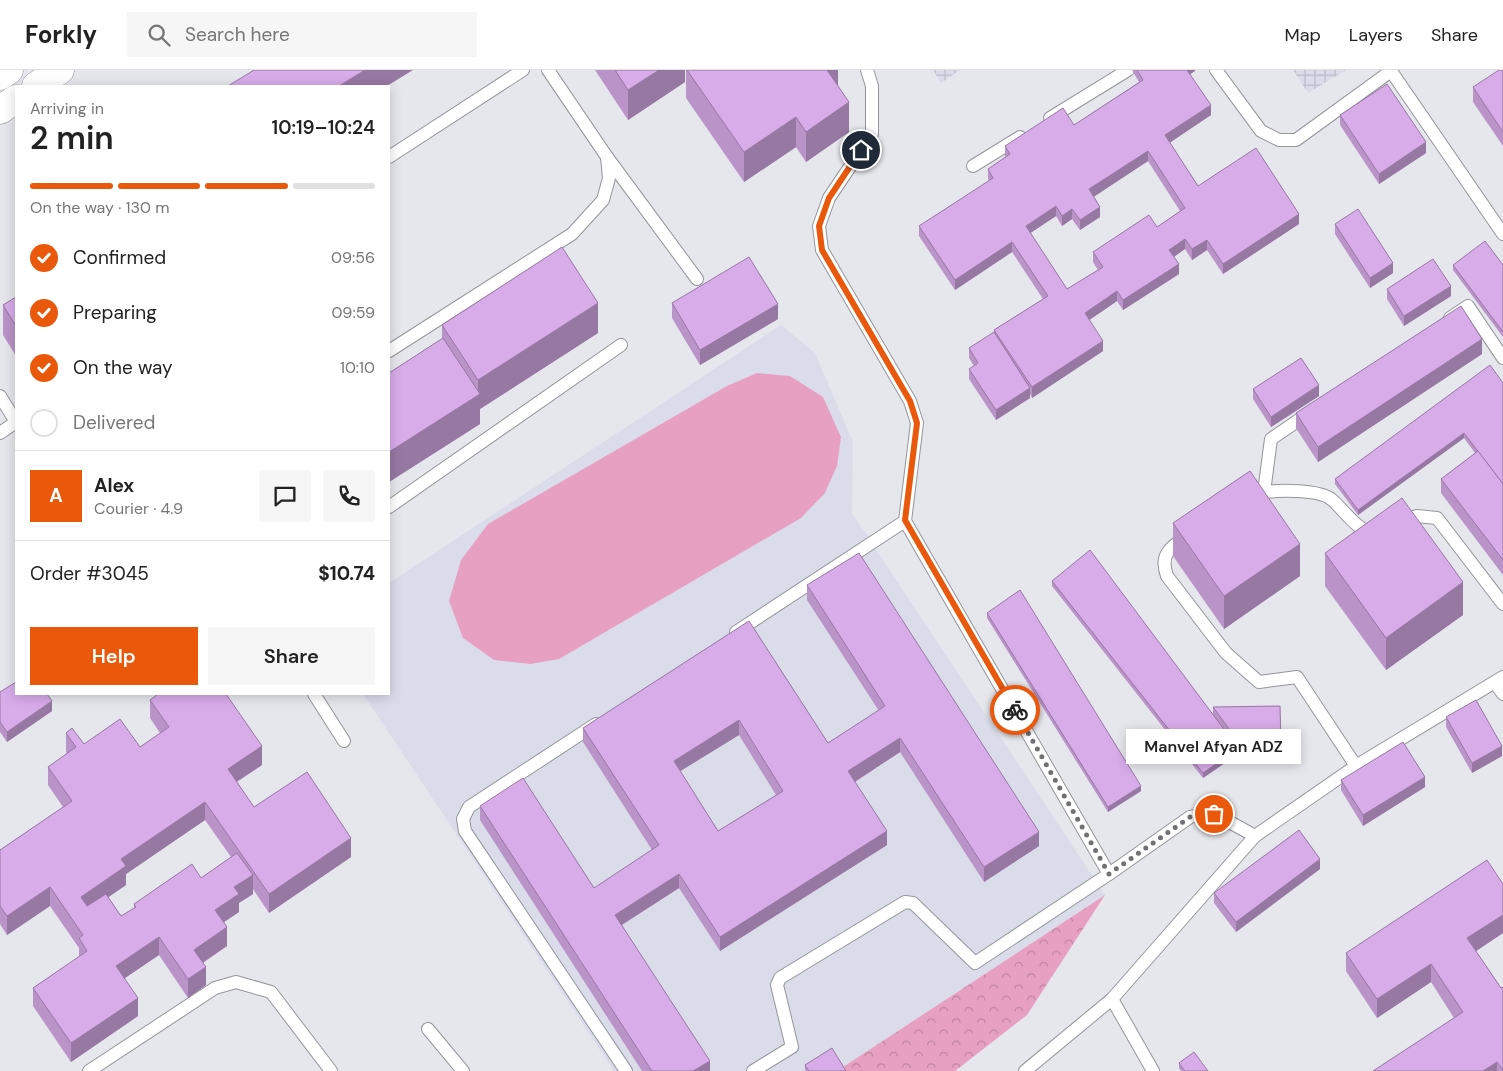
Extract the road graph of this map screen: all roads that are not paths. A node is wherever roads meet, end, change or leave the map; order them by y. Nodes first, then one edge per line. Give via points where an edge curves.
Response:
1 (9, 70) edge
2 (60, 70) edge
3 (523, 70) edge
4 (548, 70) edge
5 (867, 70) edge
6 (1128, 70) edge
7 (1216, 70) edge
8 (1392, 70) edge
9 (0, 76) edge
10 (38, 85) edge
11 (15, 100) edge
12 (0, 110) edge
13 (390, 156) edge
14 (607, 157) junction
15 (973, 166) dead end
16 (1503, 234) edge
17 (697, 279) dead end
18 (1443, 323) edge
19 (621, 345) dead end
20 (390, 350) edge
21 (1503, 358) edge
22 (0, 396) edge
23 (1320, 406) edge
24 (15, 420) edge
25 (15, 423) edge
26 (0, 432) edge
27 (1264, 492) junction
28 (1241, 502) edge
29 (390, 506) edge
30 (905, 520) junction
31 (1194, 532) edge
32 (1503, 604) edge
33 (724, 640) edge
34 (1499, 680) edge
35 (1503, 694) edge
36 (315, 695) edge
37 (609, 715) edge
38 (344, 741) dead end
39 (1356, 766) junction
40 (1255, 836) junction
41 (1109, 874) junction
42 (1112, 999) junction
43 (428, 1029) dead end
44 (89, 1071) edge
45 (331, 1071) edge
46 (463, 1071) edge
47 (626, 1071) edge
48 (753, 1071) edge
49 (1025, 1071) edge
50 (1152, 1071) edge

1 - 9 main road
2 - 10 main road
3 - 13 lane
4 - 14 lane
5 - 30 lane via 872,86 872,134 829,198 819,226 822,250 910,401 917,423
6 - 15 lane
7 - 8 lane via 1260,131 1279,140 1296,140
8 - 16 lane
11 - 12 main road
14 - 17 lane
14 - 20 lane via 609,178 603,200 572,234
18 - 21 lane via 1468,306
19 - 29 lane
22 - 24 lane
23 - 27 lane via 1271,439
25 - 26 lane
27 - 28 lane
27 - 32 lane via 1297,491 1324,495 1361,528 1372,533 1417,516 1437,518
30 - 33 lane
30 - 41 lane
31 - 39 lane via 1170,548 1163,566 1168,576 1226,653 1258,682 1297,677
34 - 35 lane
34 - 39 lane
36 - 38 lane
37 - 47 lane via 469,808 463,819 465,831
39 - 40 lane
40 - 41 lane via 1214,814 1190,817
40 - 42 lane
41 - 48 lane via 975,963 913,903 905,902 780,978 777,985 792,1047
42 - 49 lane
42 - 50 lane
43 - 46 lane
44 - 45 lane via 216,988 236,982 271,992

